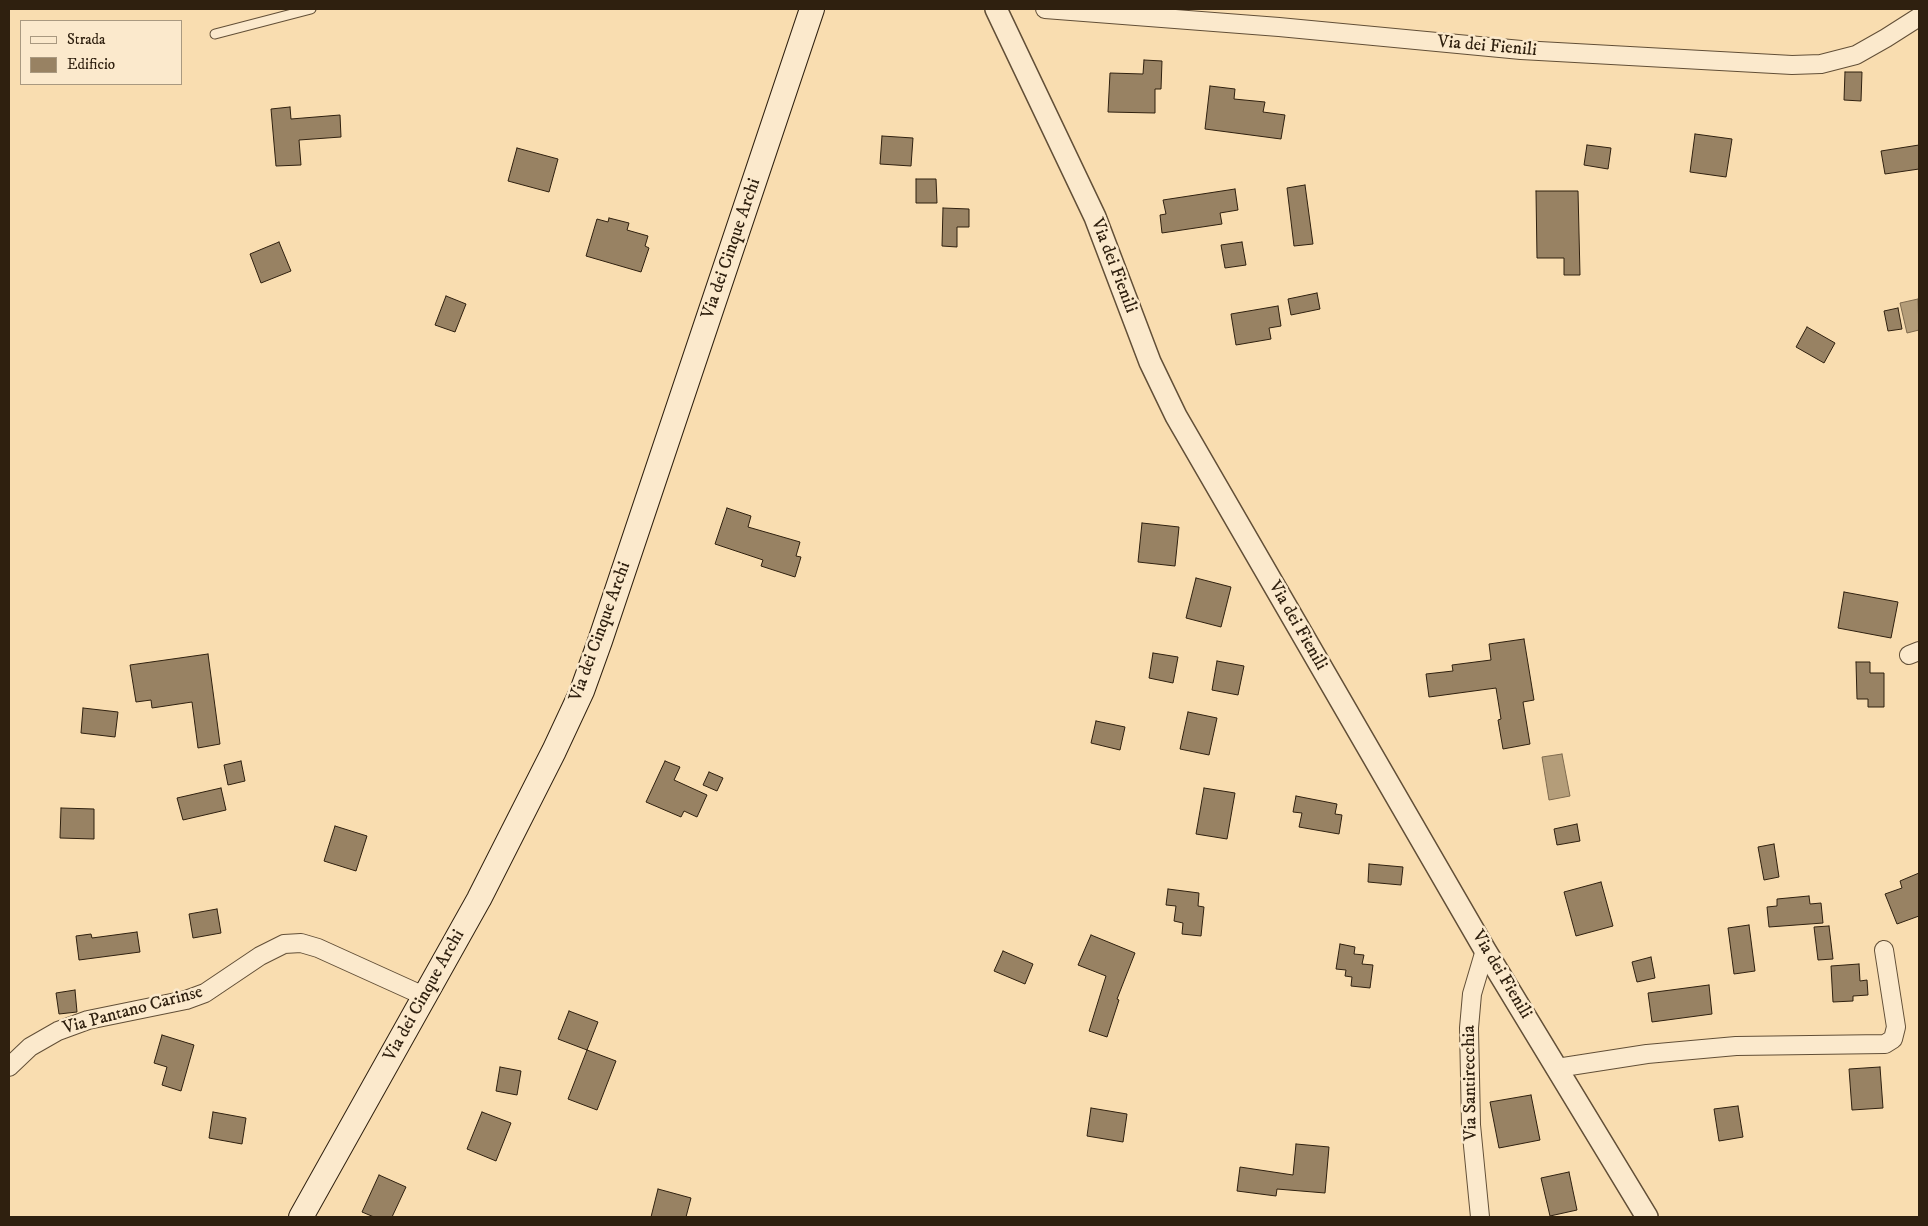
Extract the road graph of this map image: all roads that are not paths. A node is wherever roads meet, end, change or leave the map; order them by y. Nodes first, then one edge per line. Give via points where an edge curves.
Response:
1 (310, 9) edge
2 (812, 9) edge
3 (996, 9) edge
4 (1045, 9) edge
5 (1919, 18) edge
6 (215, 34) dead end
7 (1486, 950) junction
8 (1884, 950) dead end
9 (424, 996) junction
10 (9, 1067) edge
11 (1557, 1068) junction
12 (301, 1217) edge
13 (1480, 1217) edge
14 (1647, 1217) edge

1 - 6 lane
2 - 9 main road, Via dei Cinque Archi via 588,675 490,877
3 - 7 street, Via dei Fienili via 1095,217 1168,402
4 - 5 street, Via dei Fienili via 1537,51 1792,65 1821,64 1856,55
7 - 11 street, Via dei Fienili
7 - 13 street, Via Santirecchia via 1472,994 1469,1028 1471,1126
8 - 11 street via 1896,1027 1893,1039 1885,1044 1728,1046
9 - 10 street, Via Pantano Carinse via 318,948 301,943 284,944 260,956 205,994 88,1020 58,1031 36,1043
9 - 12 main road, Via dei Cinque Archi
11 - 14 street, Via dei Fienili

